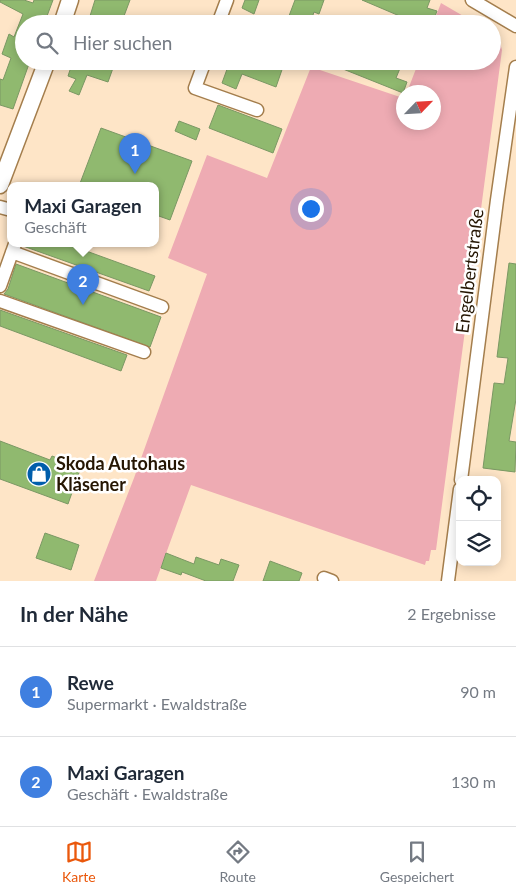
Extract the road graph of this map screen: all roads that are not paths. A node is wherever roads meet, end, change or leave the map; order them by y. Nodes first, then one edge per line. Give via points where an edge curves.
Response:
1 (70, 0) edge
2 (227, 0) edge
3 (472, 0) edge
4 (65, 15) edge
5 (221, 15) edge
6 (497, 15) edge
7 (501, 17) edge
8 (516, 26) edge
9 (516, 67) edge
10 (44, 70) edge
11 (201, 70) edge
12 (257, 110) dead end
13 (0, 185) edge
14 (14, 248) edge
15 (0, 286) edge
16 (0, 301) edge
17 (162, 307) dead end
18 (144, 352) dead end
19 (462, 476) edge
20 (456, 519) edge
21 (448, 581) edge

1 - 4 main road
2 - 5 street
3 - 6 street
7 - 8 street
9 - 19 street, Engelbertstraße
10 - 13 main road
11 - 12 street via 195,88
14 - 15 street
14 - 17 street
16 - 18 street
20 - 21 street

